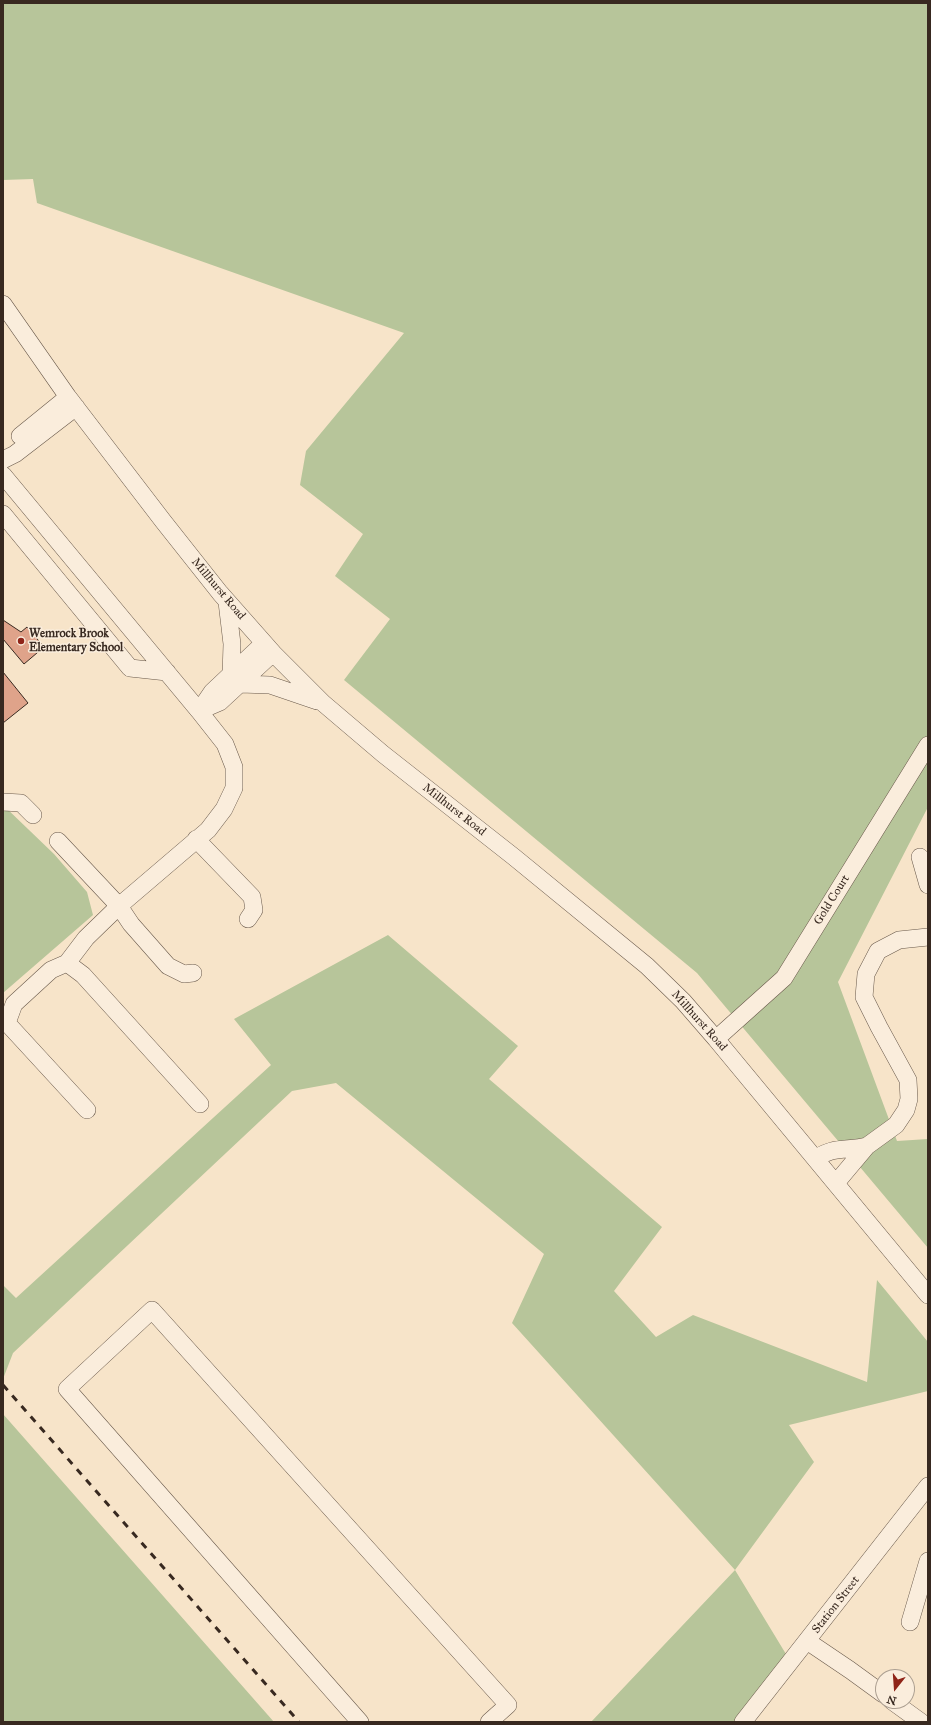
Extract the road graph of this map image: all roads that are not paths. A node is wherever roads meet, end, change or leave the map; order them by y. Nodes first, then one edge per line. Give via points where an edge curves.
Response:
1 (3, 304) edge
2 (72, 402) junction
3 (3, 452) edge
4 (3, 460) edge
5 (3, 475) edge
6 (3, 514) edge
7 (227, 602) junction
8 (268, 648) junction
9 (167, 672) junction
10 (235, 680) junction
11 (323, 702) junction
12 (199, 711) junction
13 (928, 745) edge
14 (3, 802) edge
15 (33, 815) dead end
16 (196, 839) junction
17 (58, 841) dead end
18 (920, 857) dead end
19 (928, 885) edge
20 (119, 906) junction
21 (248, 919) dead end
22 (928, 937) edge
23 (67, 963) junction
24 (193, 973) dead end
25 (716, 1039) junction
26 (200, 1104) dead end
27 (87, 1110) dead end
28 (867, 1146) junction
29 (816, 1159) junction
30 (836, 1182) junction
31 (928, 1296) edge
32 (928, 1486) edge
33 (928, 1561) edge
34 (910, 1622) dead end
35 (807, 1642) junction
36 (875, 1688) edge
37 (903, 1709) edge
38 (360, 1722) edge
39 (489, 1722) edge
40 (744, 1722) edge
41 (921, 1722) edge

1 - 2 street, Millhurst Road
2 - 3 street
2 - 4 street via 15,454
2 - 7 street, Millhurst Road
5 - 9 street
6 - 9 street via 130,668
7 - 8 street, Millhurst Road
7 - 10 street
8 - 10 street
8 - 11 street, Millhurst Road
9 - 12 street
10 - 11 street via 270,685
10 - 12 street via 220,702
11 - 25 street, Millhurst Road via 382,754 514,857 647,966 683,1001
12 - 16 street via 225,744 234,767 234,788 224,809 208,830
13 - 25 street, Gold Court via 784,978
14 - 15 street via 21,803
16 - 20 street
16 - 21 street via 252,897 254,910
17 - 20 street
18 - 19 street
20 - 23 street via 86,938
20 - 24 street via 131,924 168,966 184,974
22 - 28 street via 899,940 878,951 866,974 864,997 908,1080 909,1098 906,1110 896,1125
23 - 26 street via 83,974
23 - 27 street via 51,970 14,1004 7,1023
25 - 29 street, Millhurst Road
28 - 29 street via 832,1150
28 - 30 street
29 - 30 street, Millhurst Road
30 - 31 street, Millhurst Road
32 - 35 street, Station Street
33 - 34 street
35 - 36 street
35 - 40 street, Station Street
37 - 41 street
38 - 39 street via 67,1389 152,1310 508,1705

